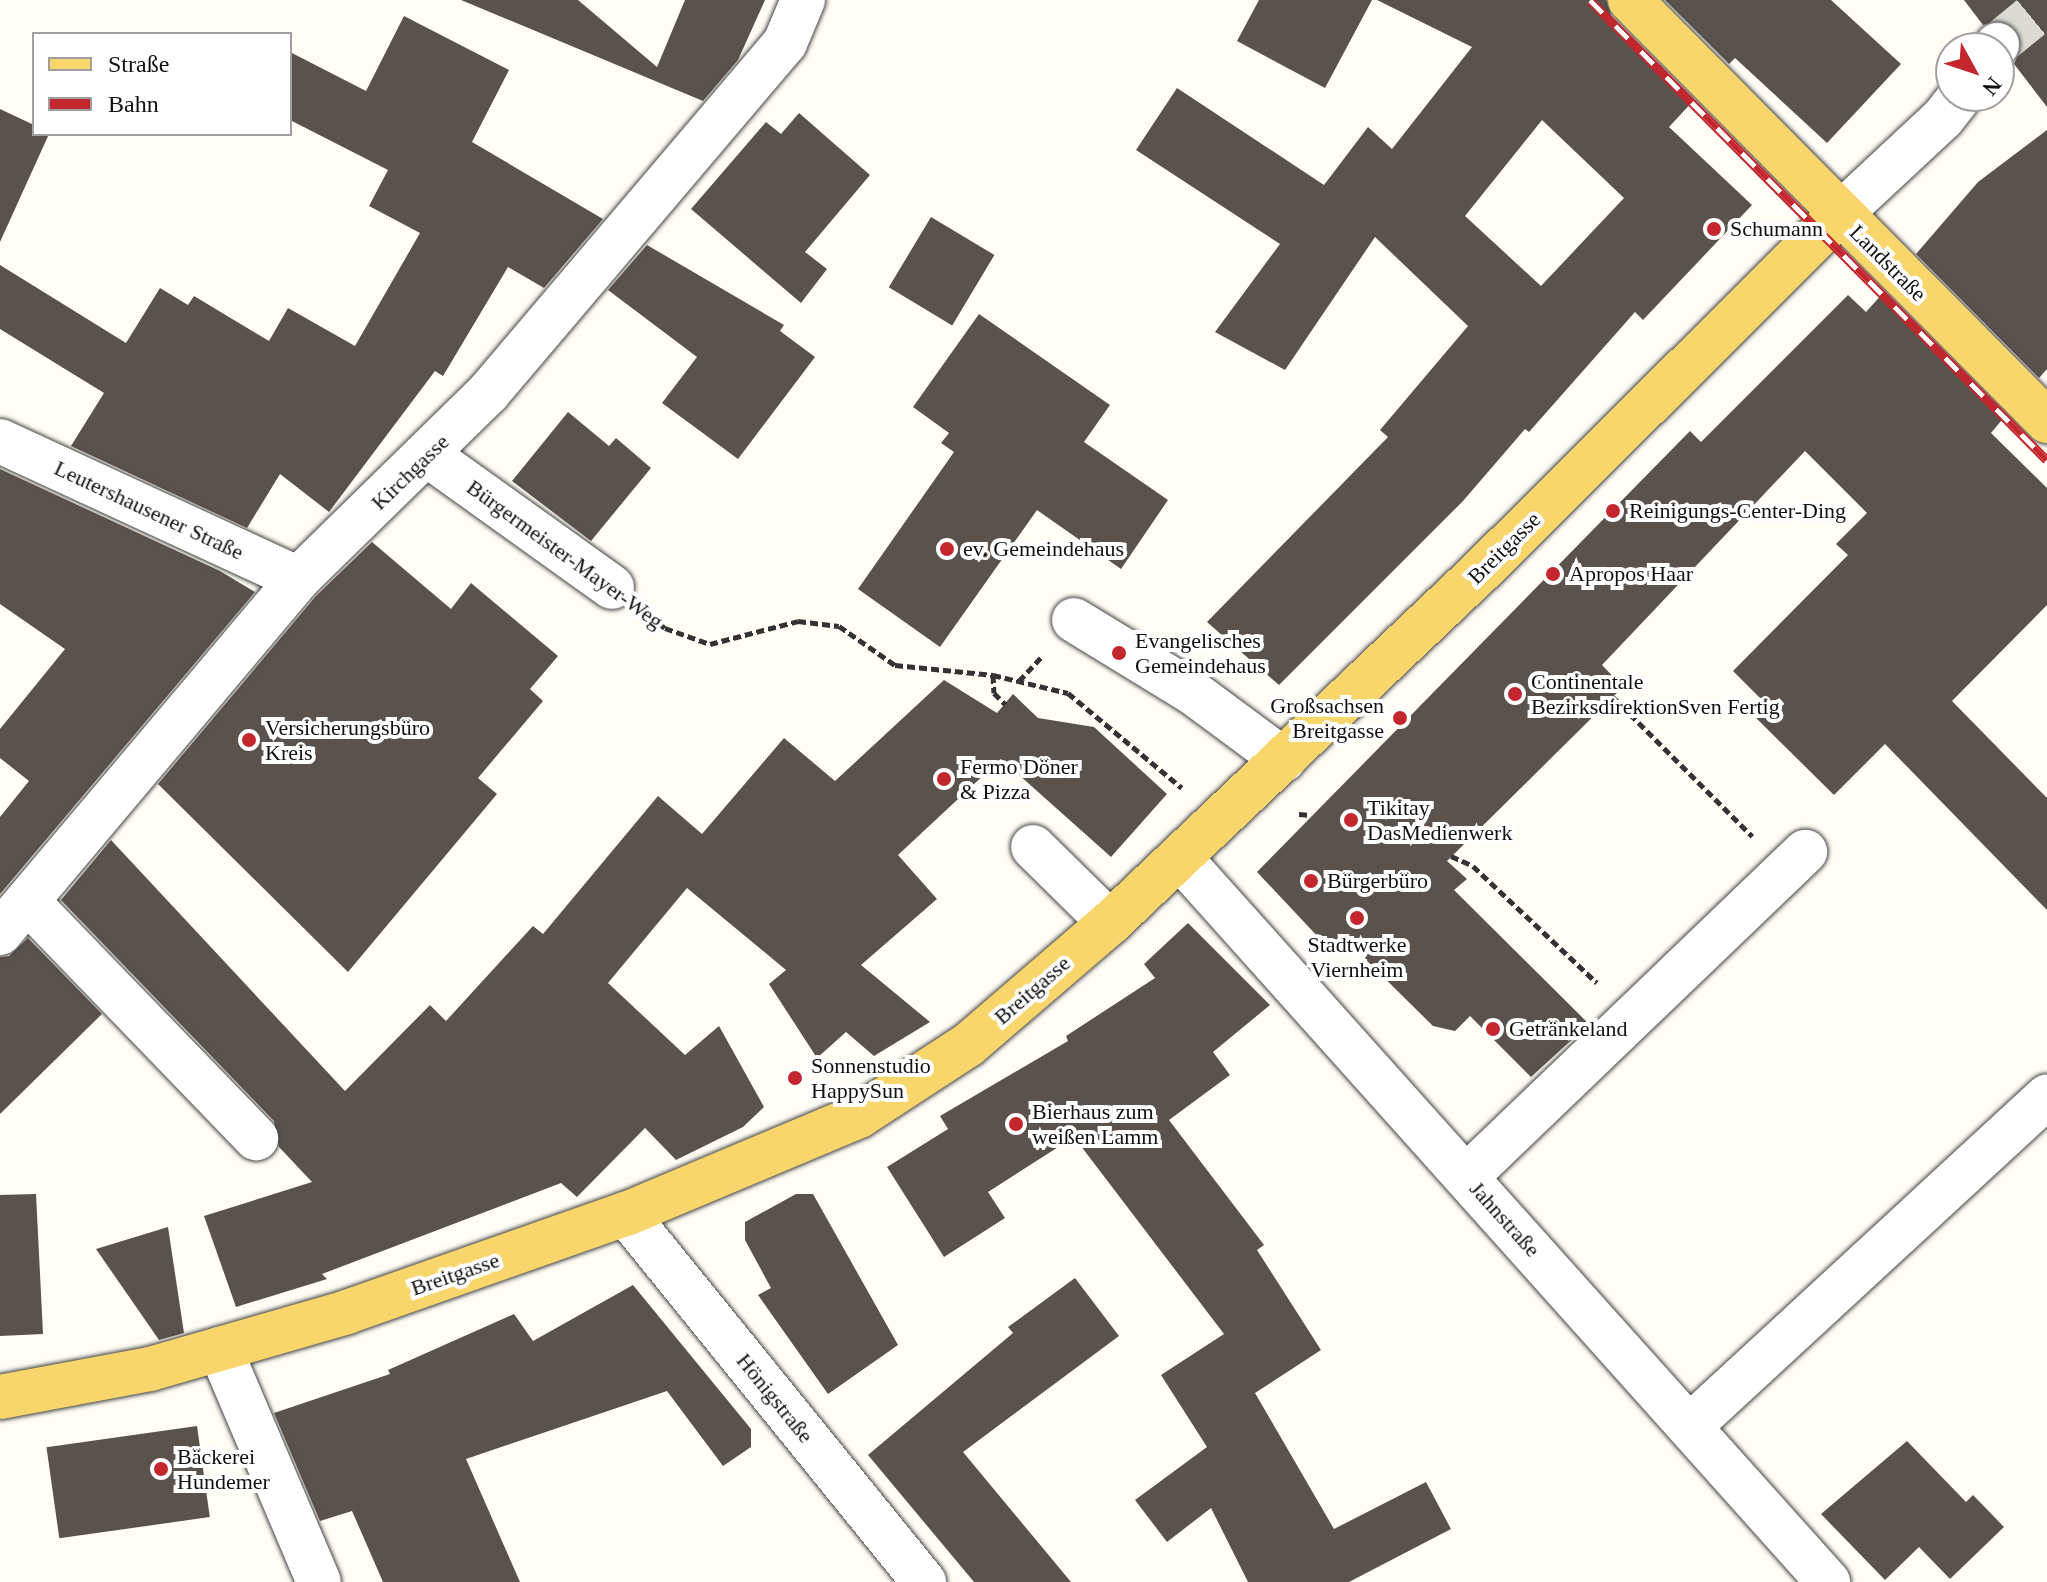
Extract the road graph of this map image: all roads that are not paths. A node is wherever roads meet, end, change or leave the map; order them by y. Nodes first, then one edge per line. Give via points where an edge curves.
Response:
1 (803, 0) edge
2 (1630, 0) edge
3 (1948, 112) edge
4 (1839, 215) junction
5 (2047, 421) edge
6 (0, 441) edge
7 (429, 456) junction
8 (298, 579) junction
9 (612, 587) road end
10 (1074, 620) dead end
11 (1284, 760) junction
12 (1033, 847) dead end
13 (1180, 858) junction
14 (1796, 861) road end
15 (13, 917) edge
16 (1110, 923) junction
17 (2047, 1096) edge
18 (256, 1138) dead end
19 (1466, 1177) junction
20 (626, 1214) junction
21 (220, 1349) junction
22 (0, 1397) edge
23 (1690, 1426) junction
24 (319, 1582) edge
25 (924, 1582) edge
26 (1828, 1582) edge

1 - 7 street, Kirchgasse via 785,43
2 - 4 main road, Landstraße
3 - 4 street
4 - 5 main road, Landstraße
4 - 11 main road, Breitgasse
6 - 8 street, Leutershausener Straße
7 - 8 street, Kirchgasse
7 - 9 street, Bürgermeister-Mayer-Weg
8 - 15 street, Kirchgasse
10 - 11 street via 1192,692
11 - 13 main road, Breitgasse
12 - 16 street
13 - 16 main road, Breitgasse
13 - 19 street, Jahnstraße
14 - 19 street
15 - 18 street
16 - 20 main road, Breitgasse via 968,1045 859,1116
17 - 23 street
19 - 23 street, Jahnstraße
20 - 21 main road, Breitgasse via 347,1312
20 - 25 street, Hönigstraße
21 - 22 main road, Breitgasse via 150,1369
21 - 24 street
23 - 26 street, Jahnstraße

